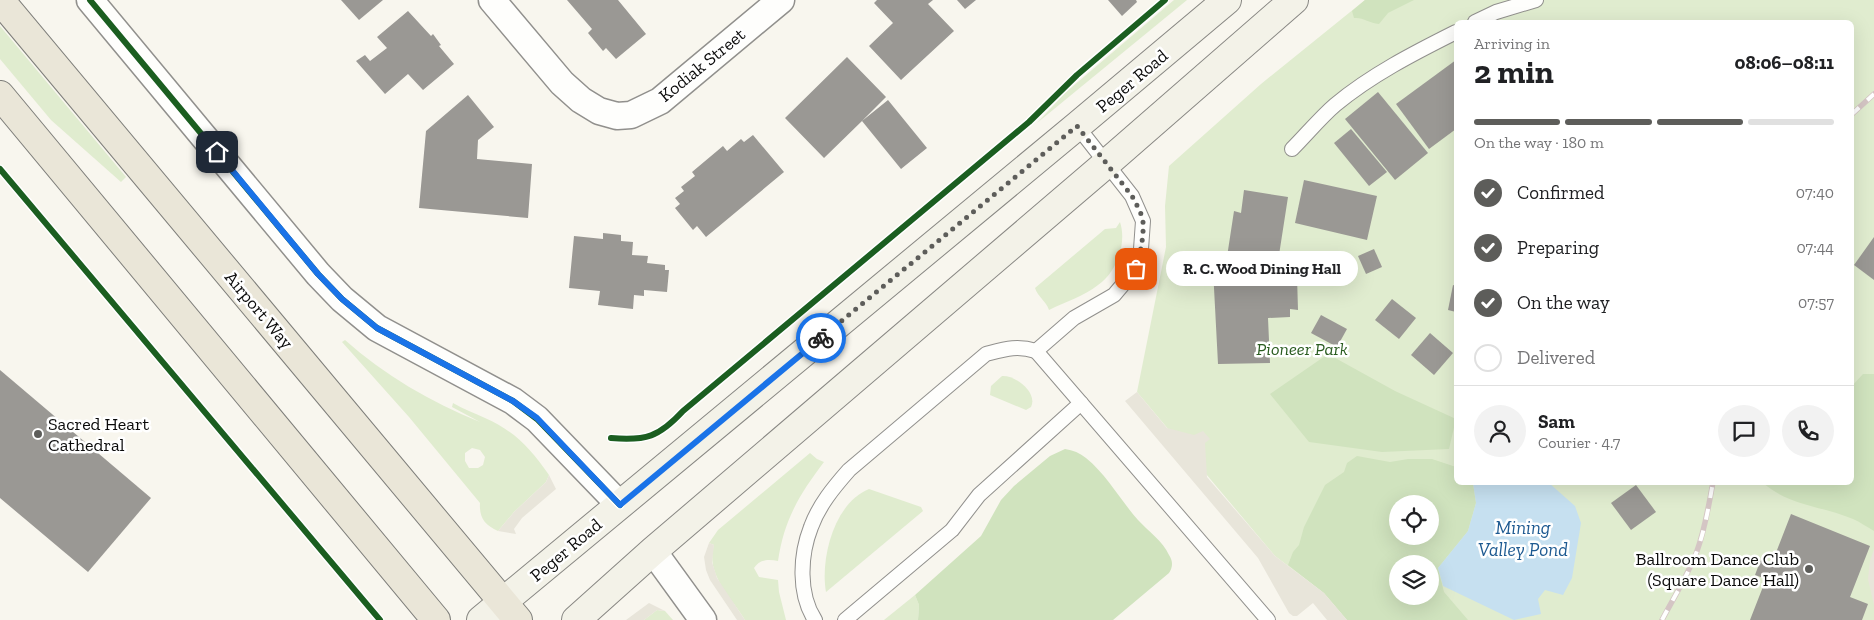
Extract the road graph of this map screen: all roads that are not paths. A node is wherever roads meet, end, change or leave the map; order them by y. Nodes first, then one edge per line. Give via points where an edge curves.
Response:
1 (0, 0) edge
2 (90, 0) edge
3 (492, 0) edge
4 (781, 0) edge
5 (1227, 0) edge
6 (1294, 0) edge
7 (1536, 0) edge
8 (1480, 20) edge
9 (1454, 33) edge
10 (0, 95) edge
11 (1077, 126) junction
12 (1292, 149) dead end
13 (1107, 163) junction
14 (1036, 351) junction
15 (1081, 403) junction
16 (620, 505) junction
17 (653, 551) junction
18 (510, 611) edge
19 (1265, 619) edge
20 (436, 620) edge
21 (481, 620) edge
22 (576, 620) edge
23 (703, 620) edge
24 (815, 620) edge
25 (845, 620) edge

1 - 18 main road, Airport Way
2 - 16 street via 342,299 377,328 513,401 537,418
3 - 4 street, Kodiak Street via 581,100 599,111 617,116 631,115 660,101
5 - 11 main road, Peger Road
6 - 13 main road
7 - 8 lane
9 - 12 lane via 1366,81 1334,106
10 - 20 main road
11 - 13 lane
11 - 16 main road, Peger Road
13 - 14 lane via 1132,196 1143,221 1136,269 1114,295 1074,318
13 - 17 main road
14 - 15 lane
14 - 24 lane via 1023,347 986,354 834,486 811,527 805,552 803,589
15 - 19 lane
15 - 25 lane via 979,495 952,530
16 - 18 main road, Peger Road via 540,572
17 - 22 main road
17 - 23 street
18 - 21 main road, Peger Road

